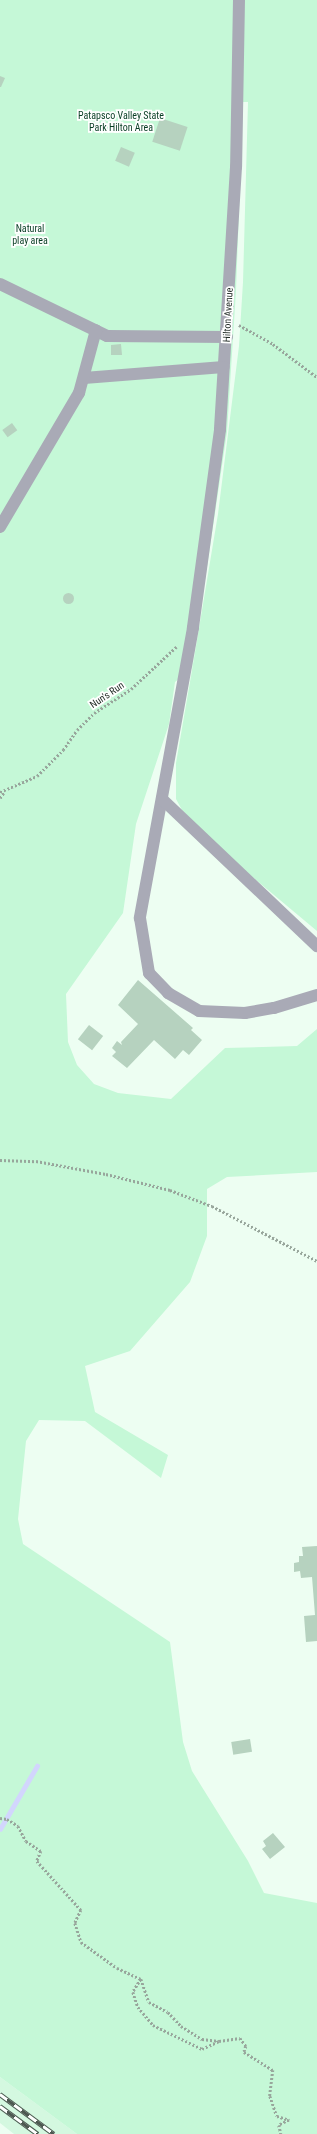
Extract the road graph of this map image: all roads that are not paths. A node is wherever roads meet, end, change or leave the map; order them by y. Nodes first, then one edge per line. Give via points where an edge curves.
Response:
1 (239, 0) edge
2 (0, 284) edge
3 (96, 330) junction
4 (227, 337) junction
5 (224, 367) junction
6 (84, 378) junction
7 (0, 527) edge
8 (162, 798) junction
9 (317, 946) edge
10 (317, 995) edge

1 - 4 street, Hilton Avenue via 239,60
2 - 3 street
3 - 4 street via 107,336 124,338
3 - 6 street
4 - 5 street, Hilton Avenue
5 - 6 street
5 - 8 street, Hilton Avenue via 220,430 193,628
6 - 7 street via 80,393
8 - 9 street
8 - 10 street, Hilton Avenue via 152,841 140,918 149,973 168,993 199,1011 227,1013 274,1008

